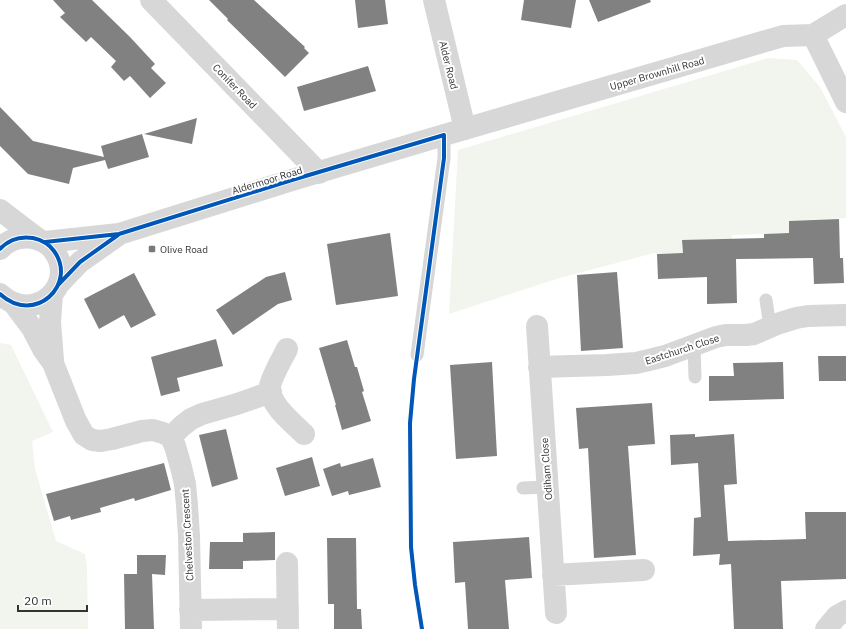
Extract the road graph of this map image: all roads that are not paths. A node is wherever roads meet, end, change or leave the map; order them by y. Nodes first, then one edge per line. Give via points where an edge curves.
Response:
1 (151, 0) edge
2 (434, 0) edge
3 (846, 15) edge
4 (814, 35) junction
5 (846, 102) edge
6 (454, 132) junction
7 (319, 173) junction
8 (0, 210) edge
9 (119, 234) junction
10 (42, 241) junction
11 (0, 249) edge
12 (55, 290) junction
13 (5, 299) edge
14 (766, 300) dead end
15 (846, 315) edge
16 (537, 326) dead end
17 (770, 327) junction
18 (694, 345) junction
19 (287, 349) dead end
20 (417, 355) dead end
21 (53, 363) junction
22 (540, 367) junction
23 (694, 377) dead end
24 (271, 392) junction
25 (304, 434) dead end
26 (171, 437) junction
27 (547, 487) junction
28 (523, 488) dead end
29 (287, 563) dead end
30 (644, 570) dead end
31 (553, 575) junction
32 (846, 611) edge
33 (556, 613) dead end
34 (288, 619) edge
35 (191, 620) edge
36 (826, 629) edge

1 - 7 street, Conifer Road
2 - 6 street, Alder Road
3 - 4 street
4 - 5 street
4 - 6 street, Upper Brownhill Road via 783,36
6 - 7 street, Aldermoor Road
6 - 20 lane via 444,158
7 - 9 street, Aldermoor Road
8 - 10 street
9 - 10 street, Aldermoor Road
9 - 12 street, Aldermoor Road via 80,262
10 - 11 street, Aldermoor Road via 27,237 16,238
10 - 12 street via 51,248 59,261 60,277
12 - 13 street, Aldermoor Road via 44,301 34,305 24,306
12 - 21 street via 50,322
13 - 21 street via 32,328
14 - 17 lane
15 - 17 street, Eastchurch Close via 808,316
16 - 22 street, Odiham Close
17 - 18 street, Eastchurch Close via 754,334 726,335
18 - 22 street, Eastchurch Close via 636,363
18 - 23 lane
19 - 24 street via 272,380
21 - 26 street via 84,435 92,440 101,441 154,430
22 - 27 street, Odiham Close
24 - 25 street via 276,404
24 - 26 street via 202,414 182,426
26 - 35 street, Chelveston Crescent via 176,446 185,484
27 - 28 lane
27 - 31 street, Odiham Close
29 - 34 street, Chelveston Crescent
30 - 31 street
31 - 33 street, Odiham Close
32 - 36 street via 837,616
34 - 35 street, Chelveston Crescent

